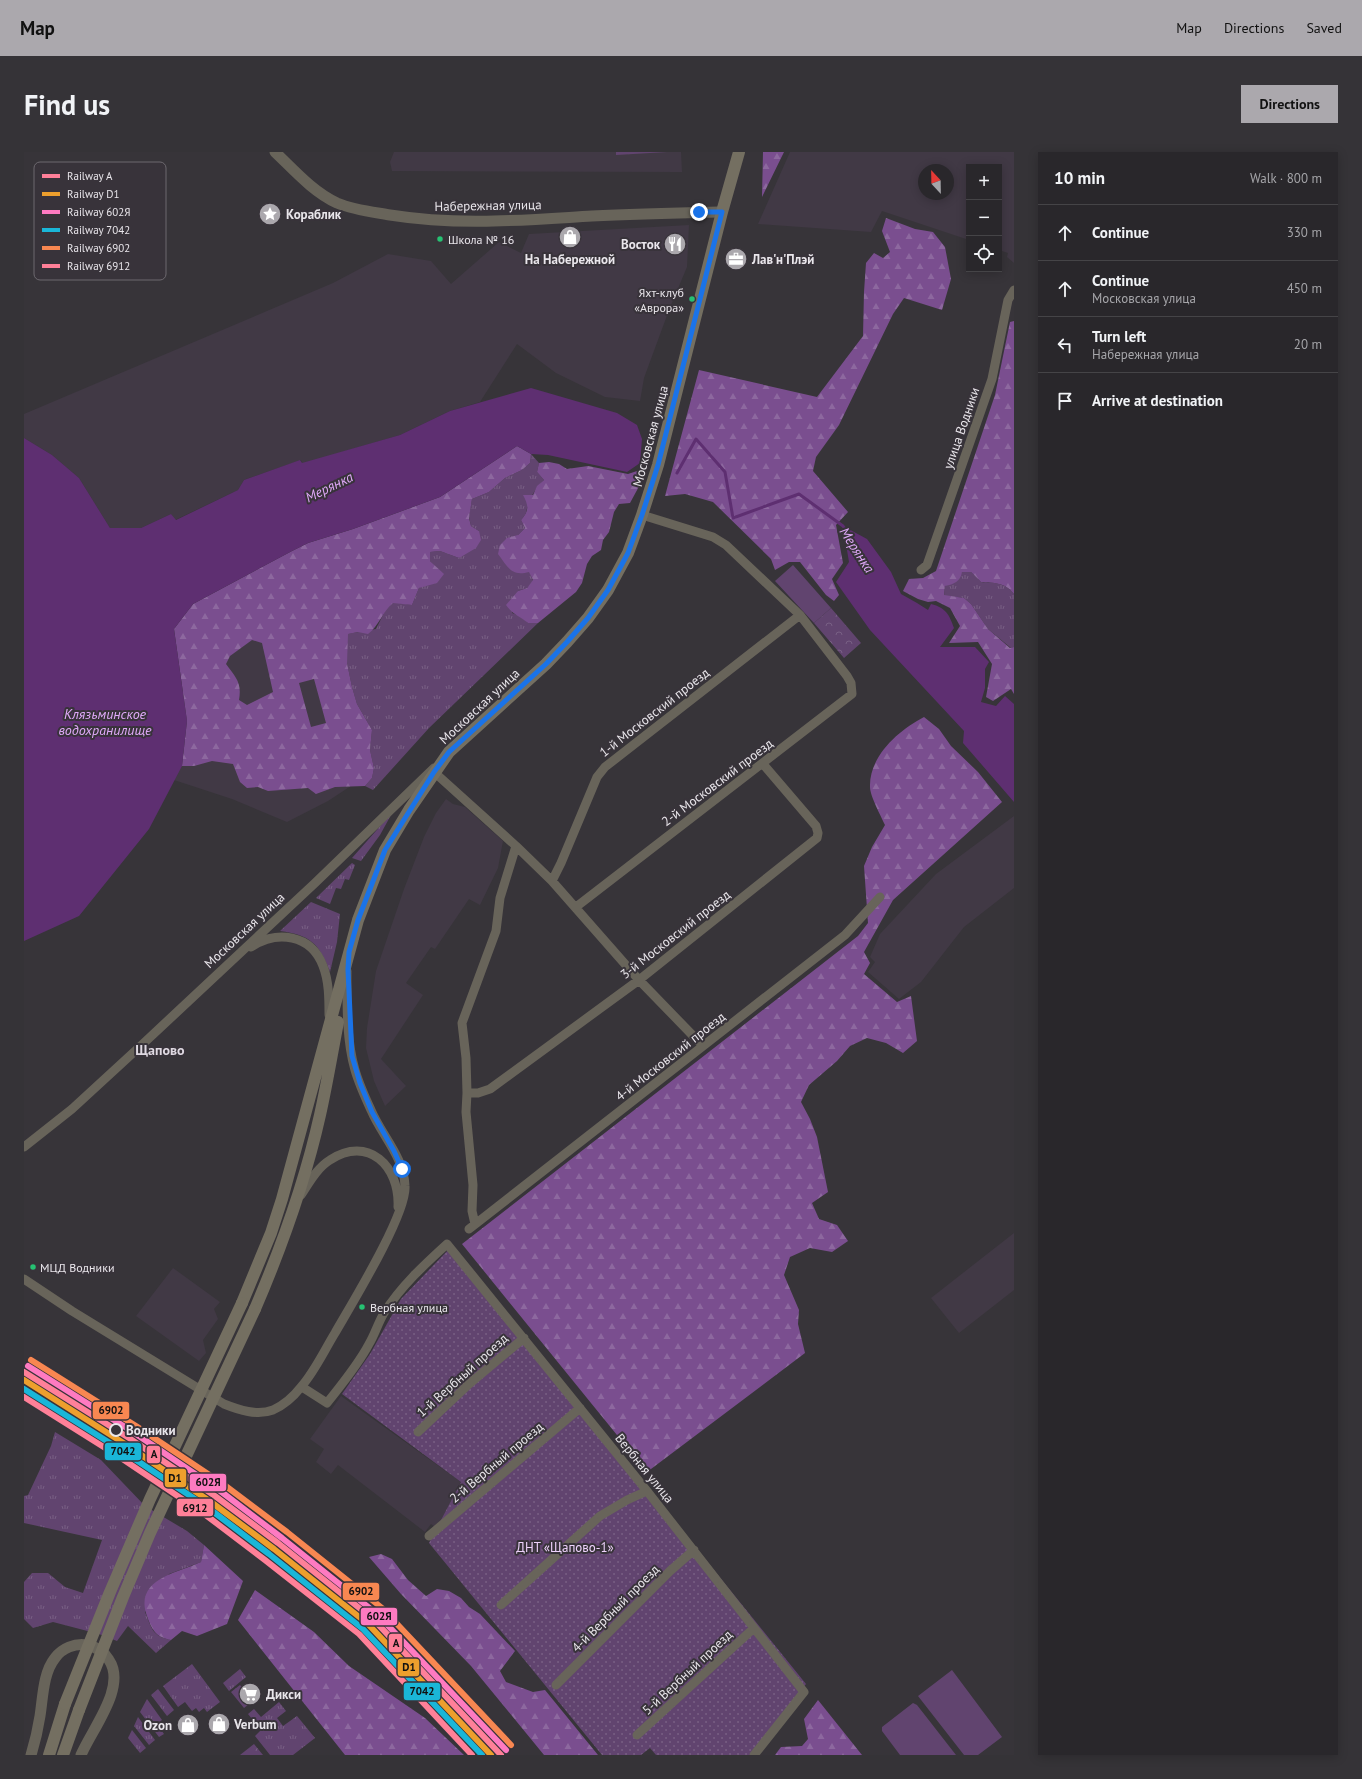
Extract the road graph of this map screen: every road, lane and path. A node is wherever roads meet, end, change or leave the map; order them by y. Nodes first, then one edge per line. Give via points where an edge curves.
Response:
1 (274, 152) edge
2 (739, 152) edge
3 (722, 212) junction
4 (1014, 290) edge
5 (642, 515) junction
6 (921, 570) dead end
7 (800, 615) junction
8 (449, 752) junction
9 (763, 764) junction
10 (434, 772) junction
11 (516, 846) junction
12 (552, 881) junction
13 (880, 897) dead end
14 (576, 907) junction
15 (349, 952) junction
16 (235, 957) junction
17 (348, 970) junction
18 (639, 980) junction
19 (330, 1024) junction
20 (703, 1046) junction
21 (467, 1093) junction
22 (24, 1147) edge
23 (295, 1204) junction
24 (396, 1218) junction
25 (24, 1279) edge
26 (524, 1338) junction
27 (302, 1387) junction
28 (580, 1408) junction
29 (418, 1432) dead end
30 (648, 1491) junction
31 (429, 1536) dead end
32 (694, 1550) junction
33 (501, 1605) dead end
34 (754, 1628) junction
35 (556, 1685) dead end
36 (638, 1735) dead end
37 (31, 1755) edge
38 (49, 1755) edge
39 (63, 1755) edge
40 (81, 1755) edge
41 (754, 1755) edge

1 - 3 street, Набережная улица via 307,183 339,204 411,218 477,222
2 - 3 main road, Московская улица
3 - 5 main road, Московская улица via 658,465
4 - 6 street, улица Водники via 1008,300 992,379 927,565
5 - 7 street via 713,537 726,544
5 - 8 main road, Московская улица via 628,553 608,590 588,618 546,664
7 - 9 street, 2-й Московский проезд via 851,683 851,696
7 - 12 street, 1-й Московский проезд via 605,767 597,777
8 - 10 main road
8 - 16 street, Московская улица via 319,880
9 - 14 street, 2-й Московский проезд
9 - 18 street, 3-й Московский проезд via 816,826 817,838
10 - 11 street
10 - 15 main road via 385,850 366,894
11 - 12 street
11 - 21 street via 500,898 496,931 462,1023
12 - 14 street
13 - 20 street, 4-й Московский проезд via 845,935
14 - 18 street
15 - 17 main road
15 - 19 main road
16 - 19 street via 260,941 273,937 288,936 306,944 319,956 324,967
16 - 22 street, Московская улица via 72,1109
17 - 23 main road via 320,1116
17 - 24 street via 350,1042 355,1070 372,1112 399,1160 406,1188
18 - 20 street
18 - 21 street, 3-й Московский проезд via 490,1089
19 - 38 main road, bridge via 271,1233 242,1303 150,1499 110,1592 65,1704
20 - 21 street, 4-й Московский проезд via 472,1226 473,1185 466,1112
23 - 24 street via 313,1176 328,1161 343,1152 362,1151 379,1158 390,1170 398,1197
23 - 39 main road, bridge via 255,1309 120,1604
24 - 27 street via 354,1298
25 - 27 street via 83,1318 236,1409 255,1412 273,1410
26 - 27 street, Вербная улица via 448,1244 413,1276 398,1294 383,1314 356,1365 327,1403
26 - 28 street, Вербная улица
26 - 29 street, 1-й Вербный проезд via 469,1384
28 - 30 street, Вербная улица
28 - 31 street, 2-й Вербный проезд
30 - 32 street, Вербная улица
30 - 33 street via 600,1516
32 - 34 street, Вербная улица
32 - 35 street, 4-й Вербный проезд
34 - 36 street, 5-й Вербный проезд
34 - 41 street, Вербная улица via 804,1692
37 - 40 street via 51,1664 68,1647 84,1644 100,1650 107,1657 115,1677 112,1694

